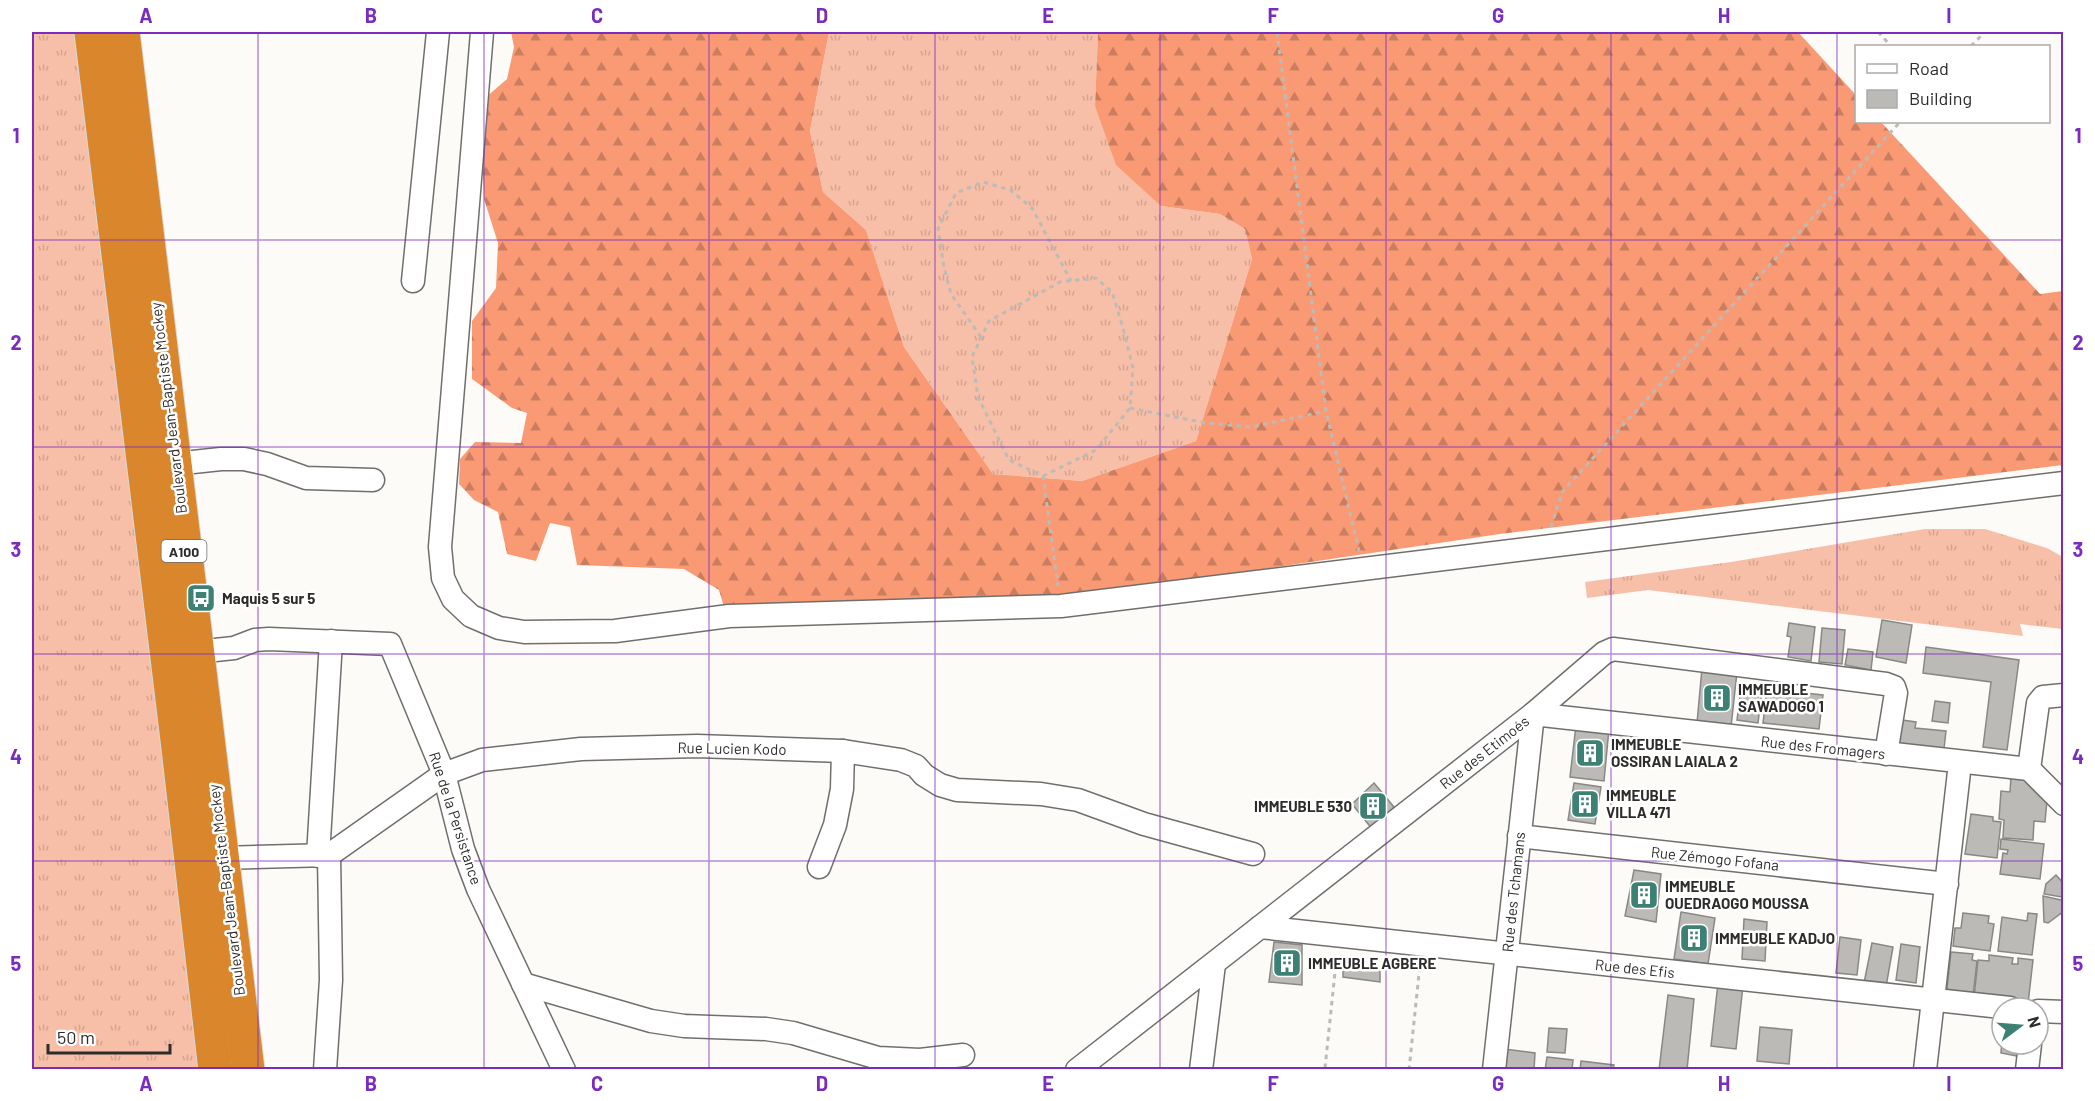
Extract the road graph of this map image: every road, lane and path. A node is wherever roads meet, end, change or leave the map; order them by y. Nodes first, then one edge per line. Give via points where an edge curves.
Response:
1 (91, 32) edge
2 (123, 32) edge
3 (438, 32) edge
4 (482, 32) edge
5 (1277, 32) edge
6 (1878, 32) edge
7 (1985, 32) edge
8 (1890, 45) edge
9 (1972, 45) edge
10 (1899, 123) edge
11 (413, 281) dead end
12 (1071, 281) junction
13 (981, 337) junction
14 (1130, 408) junction
15 (1326, 411) junction
16 (174, 464) junction
17 (1043, 476) junction
18 (372, 480) dead end
19 (2058, 488) edge
20 (1545, 547) junction
21 (1363, 569) junction
22 (1061, 606) junction
23 (331, 641) junction
24 (196, 652) junction
25 (2064, 695) edge
26 (1533, 714) junction
27 (843, 751) junction
28 (1886, 754) junction
29 (1960, 763) junction
30 (2029, 769) junction
31 (444, 774) junction
32 (2064, 804) edge
33 (1519, 836) junction
34 (1253, 854) dead end
35 (324, 855) junction
36 (222, 858) junction
37 (819, 867) dead end
38 (1947, 884) junction
39 (1260, 927) junction
40 (1339, 935) junction
41 (1422, 945) junction
42 (1506, 955) junction
43 (1214, 964) junction
44 (523, 984) junction
45 (1932, 999) junction
46 (1990, 1006) edge
47 (963, 1055) dead end
48 (1324, 1068) dead end
49 (215, 1070) edge
50 (248, 1070) edge
51 (325, 1070) edge
52 (564, 1070) edge
53 (1077, 1070) edge
54 (1202, 1070) edge
55 (1409, 1070) edge
56 (1494, 1070) edge
57 (1925, 1070) edge

1 - 49 highway, Boulevard Jean-Baptiste Mockey / A100
2 - 16 highway, Boulevard Jean-Baptiste Mockey / A100
3 - 11 street
4 - 22 street via 440,547 443,578 462,609 498,628 535,632 615,631 729,616
5 - 15 path
6 - 8 path
7 - 9 path
10 - 20 path via 1562,492
12 - 13 path via 1060,282 989,321
12 - 13 path via 1032,208 1010,190 983,182 956,192 938,229 944,267 951,294
12 - 14 path via 1096,278 1112,292 1132,368
13 - 17 path via 972,357 978,397 1009,460
14 - 15 path via 1206,423 1251,427
14 - 17 path via 1096,450
15 - 21 path
16 - 18 street via 244,459 306,478
16 - 24 highway, Boulevard Jean-Baptiste Mockey / A100
17 - 22 path
19 - 20 street
20 - 21 street
21 - 22 street
23 - 24 street, Rue de la Persistance via 255,640 234,648
23 - 31 street, Rue de la Persistance via 390,644
23 - 35 street
24 - 36 highway, Boulevard Jean-Baptiste Mockey / A100
25 - 30 street via 2043,697 2038,703
26 - 28 street, Rue des Fromagers
26 - 28 street, Rue des Etimoés via 1604,653 1624,649 1894,687
26 - 33 street, Rue des Tchamans
26 - 39 street, Rue des Etimoés
27 - 31 street, Rue Lucien Kodo via 697,746 581,749 482,759
27 - 34 street, Rue Lucien Kodo via 901,760 916,766 940,785 957,790 1077,800 1144,824
27 - 37 street via 842,789 835,825
28 - 29 street, Rue des Fromagers
29 - 30 street, Rue des Fromagers
29 - 38 street
30 - 32 street
31 - 35 street, Rue Lucien Kodo
31 - 44 street, Rue de la Persistance via 462,849
33 - 38 street, Rue Zémogo Fofana
33 - 42 street, Rue des Tchamans
35 - 36 street
35 - 51 street via 331,980
36 - 50 highway, Boulevard Jean-Baptiste Mockey / A100
38 - 45 street
39 - 40 street, Rue des Efis
39 - 43 street, Rue des Etimoés
40 - 41 street, Rue des Efis
40 - 48 path
41 - 42 street, Rue des Efis
41 - 55 path
42 - 45 street, Rue des Efis
42 - 56 street, Rue des Tchamans
43 - 53 street, Rue des Etimoés
43 - 54 street
44 - 47 street via 651,1021 793,1033 878,1058 920,1060
44 - 52 street, Rue de la Persistance
45 - 46 street, Rue des Efis
45 - 57 street

